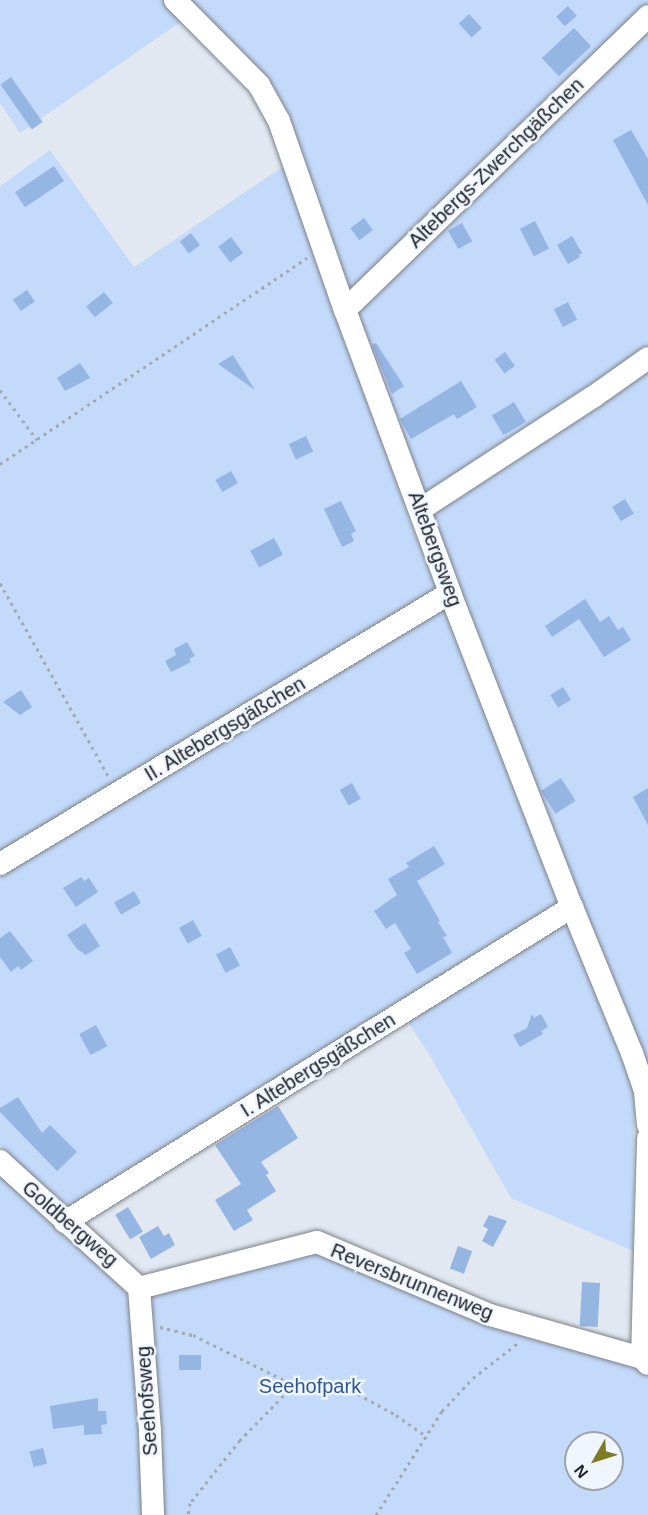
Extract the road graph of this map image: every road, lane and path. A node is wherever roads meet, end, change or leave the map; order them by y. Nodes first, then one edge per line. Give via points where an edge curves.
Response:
1 (175, 0) edge
2 (648, 16) edge
3 (323, 248) junction
4 (345, 309) junction
5 (648, 358) edge
6 (0, 390) edge
7 (37, 440) junction
8 (0, 464) edge
9 (421, 509) junction
10 (0, 583) edge
11 (450, 593) junction
12 (119, 794) junction
13 (0, 864) edge
14 (572, 907) junction
15 (648, 1125) edge
16 (648, 1138) edge
17 (0, 1161) edge
18 (65, 1222) junction
19 (139, 1288) junction
20 (141, 1323) junction
21 (502, 1355) dead end
22 (645, 1361) edge
23 (294, 1384) junction
24 (426, 1436) junction
25 (378, 1514) edge
26 (153, 1515) edge
27 (188, 1515) edge

1 - 3 street, Altebergsweg via 259,85 279,121
2 - 4 street, Altebergs-Zwerchgäßchen
3 - 4 street, Altebergsweg
3 - 7 path
4 - 9 street, Altebergsweg
5 - 9 street
6 - 7 path
7 - 8 path
9 - 11 street, Altebergsweg
10 - 12 path
11 - 12 street, II. Altebergsgäßchen
11 - 14 street, Altebergsweg
12 - 13 street, II. Altebergsgäßchen
14 - 15 street, Altebergsweg via 632,1053 645,1091
14 - 18 street, I. Altebergsgäßchen
16 - 22 street
17 - 18 street, Goldbergweg
18 - 19 street, Goldbergweg
19 - 20 street, Seehofsweg
19 - 22 street, Reversbrunnenweg via 317,1242 490,1315
20 - 23 path via 193,1335
20 - 26 street, Seehofsweg
21 - 24 path via 442,1411
23 - 24 path via 313,1382 358,1395
23 - 27 path via 240,1440 190,1503
24 - 25 path

